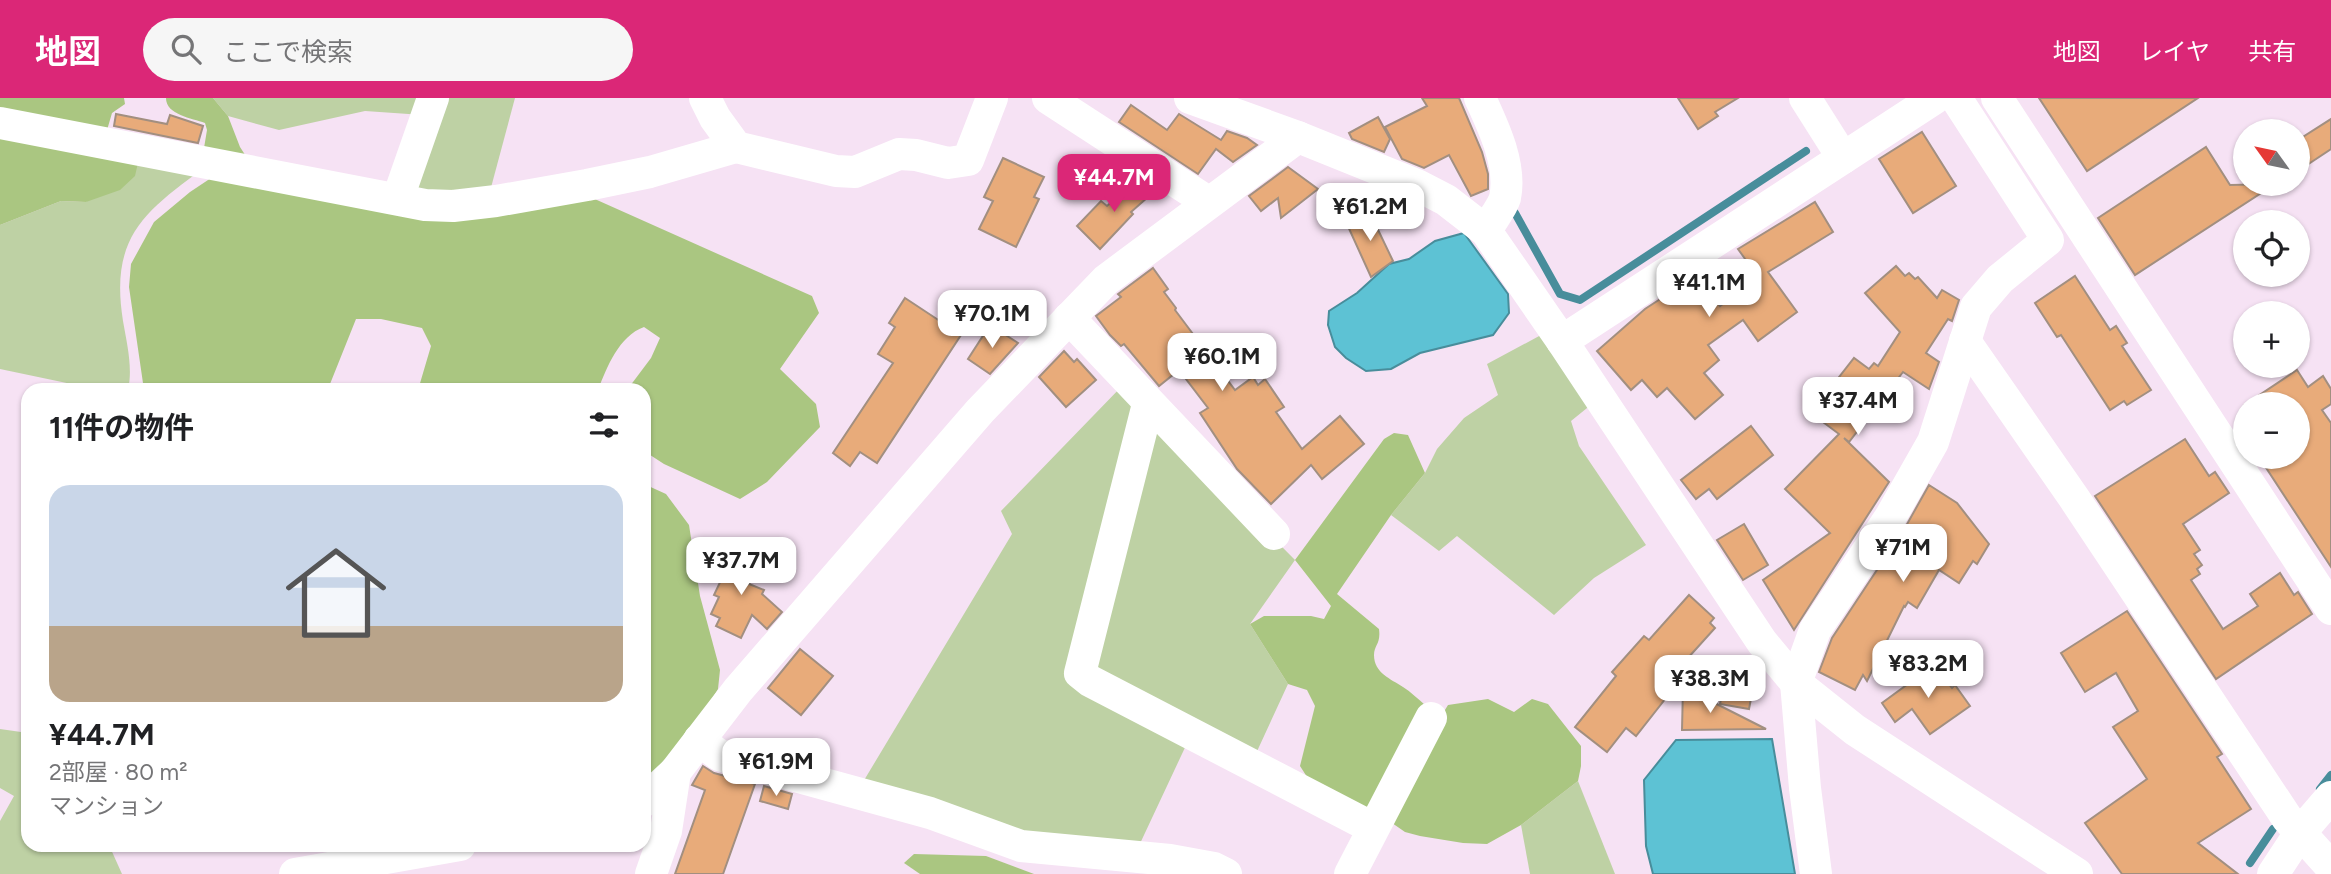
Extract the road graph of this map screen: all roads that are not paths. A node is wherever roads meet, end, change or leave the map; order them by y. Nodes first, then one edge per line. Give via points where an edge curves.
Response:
1 (432, 98) edge
2 (705, 98) edge
3 (992, 98) edge
4 (1048, 98) edge
5 (1191, 98) edge
6 (1480, 98) edge
7 (1805, 98) edge
8 (1935, 98) edge
9 (1956, 98) edge
10 (1997, 98) edge
11 (0, 123) edge
12 (1298, 136) junction
13 (736, 147) junction
14 (1843, 158) junction
15 (398, 198) junction
16 (1208, 202) junction
17 (1486, 231) junction
18 (1069, 318) junction
19 (1562, 341) junction
20 (1965, 341) junction
21 (1148, 404) junction
22 (1274, 534) dead end
23 (2331, 609) edge
24 (1796, 683) junction
25 (1431, 718) dead end
26 (699, 740) junction
27 (675, 772) junction
28 (651, 794) edge
29 (2331, 797) edge
30 (1373, 828) junction
31 (2300, 833) junction
32 (420, 852) edge
33 (2331, 867) edge
34 (295, 874) edge
35 (651, 874) edge
36 (1226, 874) edge
37 (1350, 874) edge
38 (1816, 874) edge
39 (2077, 874) edge
40 (2273, 874) edge

1 - 15 street
2 - 13 street
3 - 13 street via 968,160 948,163 900,154 855,172 836,171
4 - 16 street
5 - 12 street
6 - 17 street via 1504,161 1505,198
7 - 14 street
8 - 14 street
9 - 20 street via 2048,240 2000,279 1976,307
10 - 23 street
11 - 15 street
12 - 16 street
12 - 17 street via 1446,200
13 - 15 street via 650,173 496,201 425,205
14 - 19 street
16 - 18 street via 1106,280
17 - 19 street
18 - 21 street
18 - 26 street via 980,411
19 - 24 street via 1762,642
20 - 24 street via 1933,442 1891,516 1815,630
20 - 31 street
21 - 22 street
21 - 30 street via 1080,673
24 - 38 street
24 - 39 street via 1855,730
25 - 30 street
26 - 27 street
26 - 36 street via 719,755 930,813 1021,846 1170,860
27 - 28 street
27 - 35 street via 666,831
29 - 31 street
30 - 37 street
31 - 33 street
31 - 40 street
32 - 34 street

